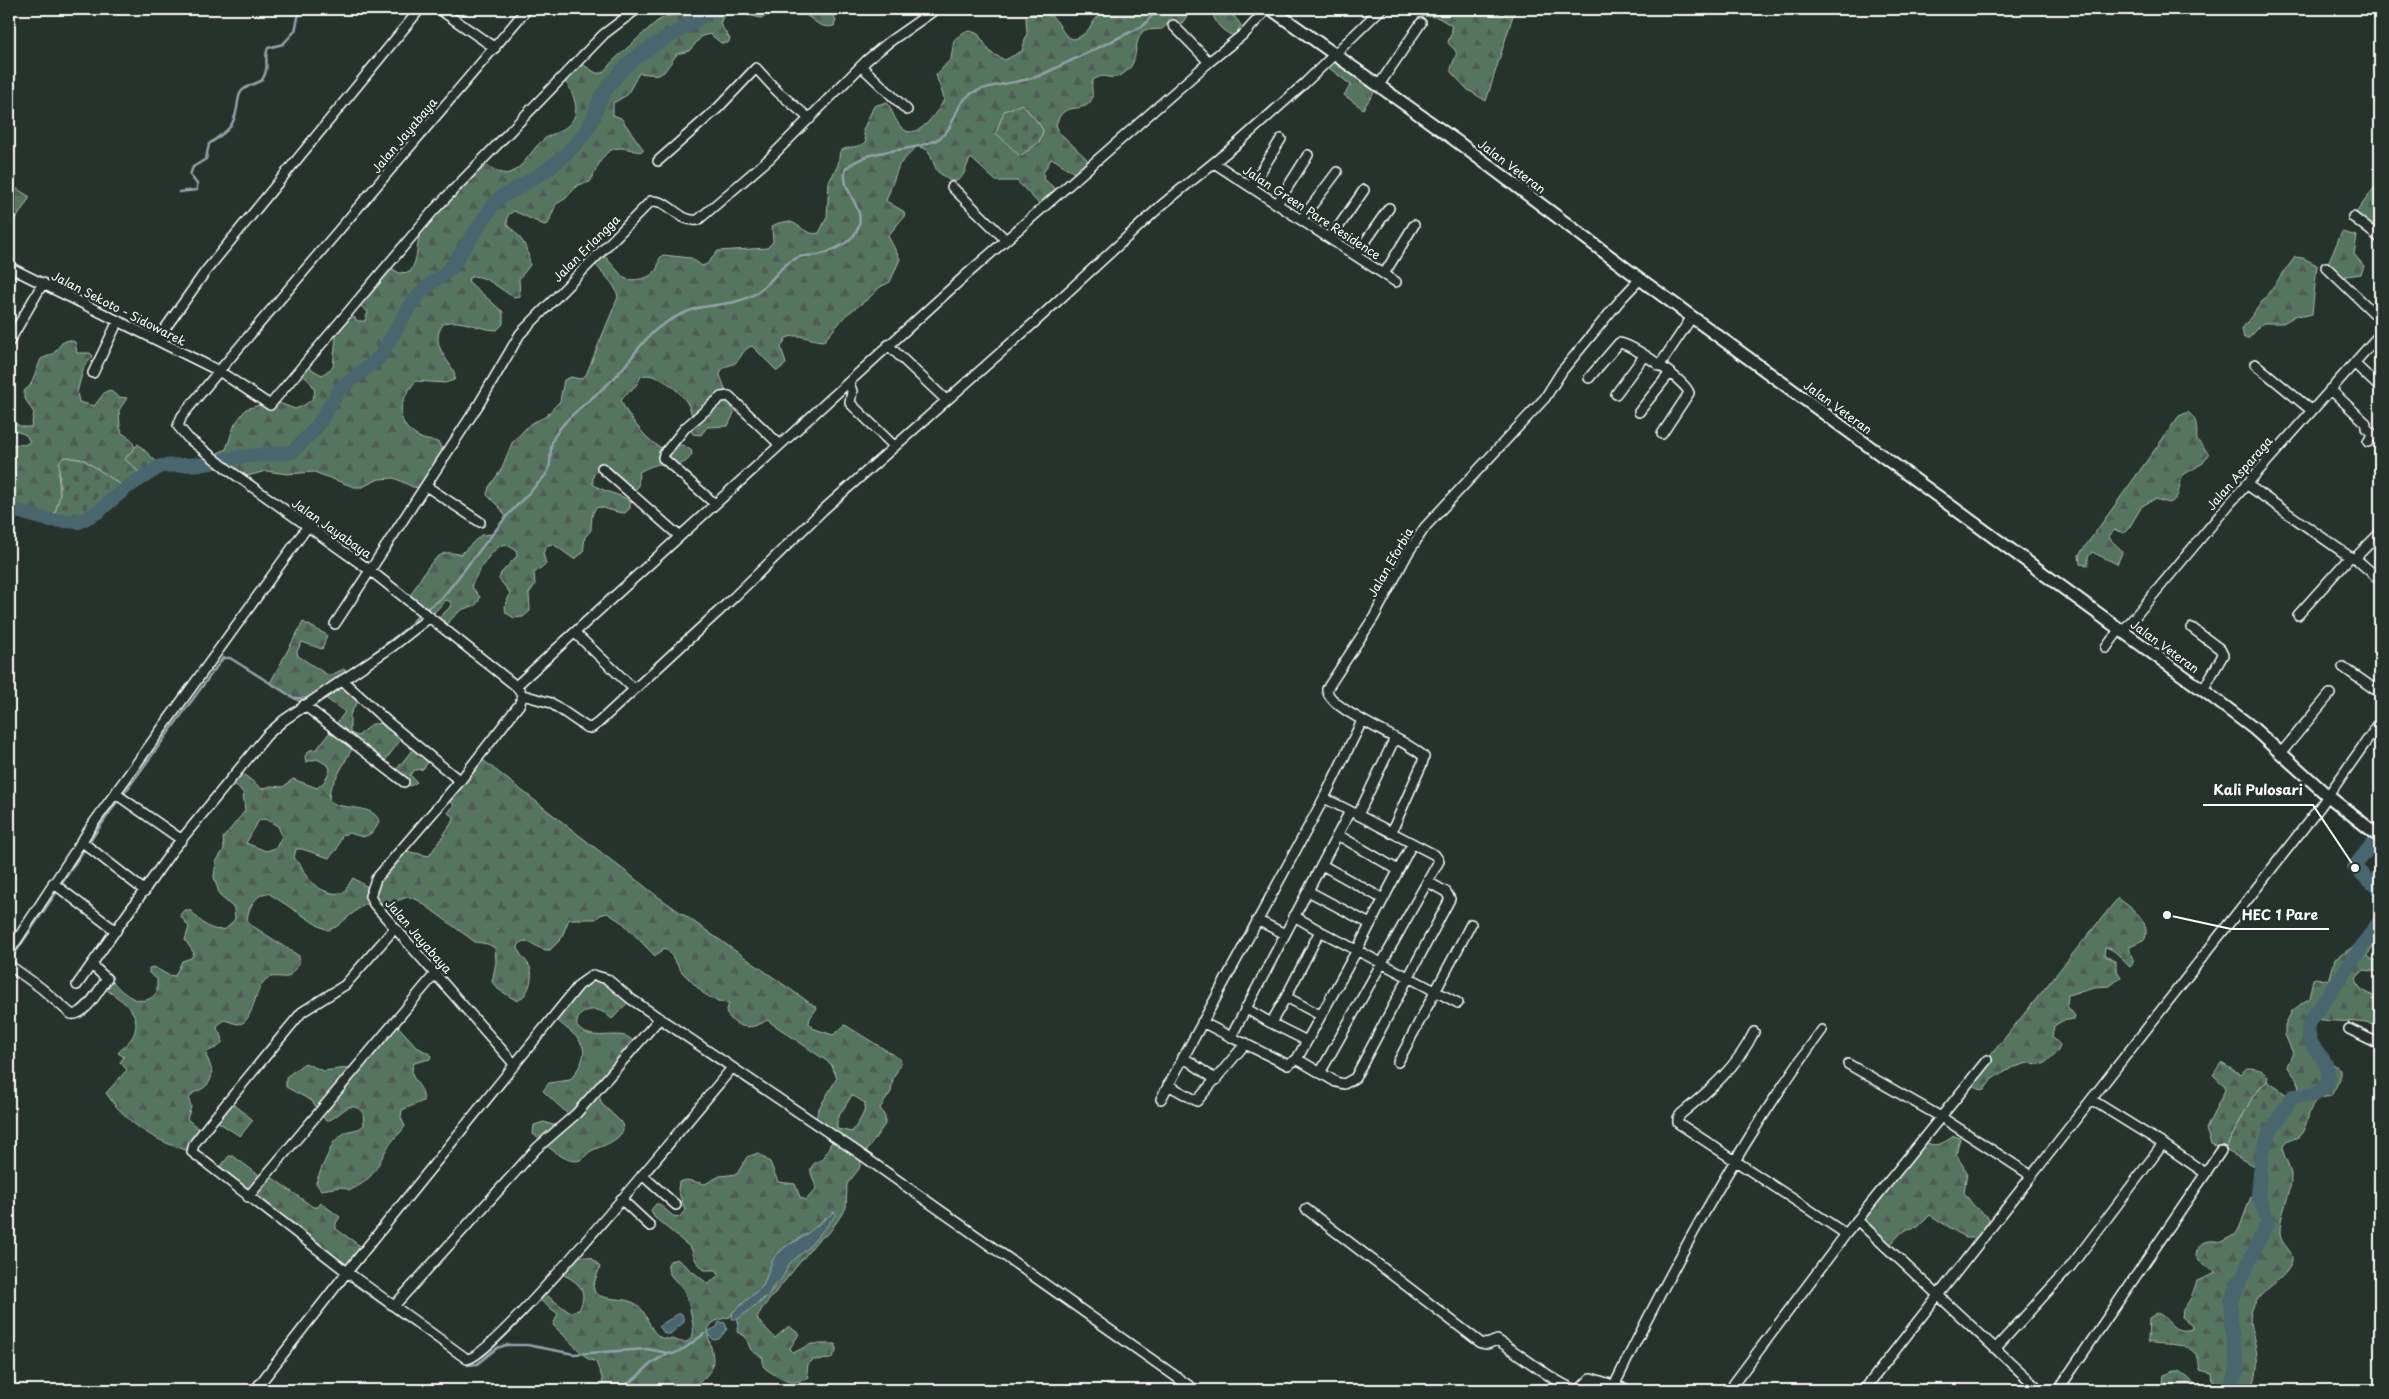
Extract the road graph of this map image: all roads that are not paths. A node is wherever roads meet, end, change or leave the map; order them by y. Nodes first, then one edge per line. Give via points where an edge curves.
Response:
1 (420, 9) edge
2 (439, 9) edge
3 (527, 9) edge
4 (637, 9) edge
5 (936, 9) edge
6 (1271, 9) edge
7 (1377, 10) edge
8 (1421, 22) dead end
9 (1173, 25) dead end
10 (495, 48) junction
11 (1335, 54) junction
12 (1209, 62) junction
13 (861, 66) junction
14 (1379, 85) junction
15 (907, 110) dead end
16 (810, 119) junction
17 (1281, 139) dead end
18 (1308, 156) dead end
19 (658, 160) dead end
20 (1214, 163) junction
21 (1337, 172) dead end
22 (952, 187) dead end
23 (1251, 187) junction
24 (1364, 190) dead end
25 (1277, 204) junction
26 (1389, 208) dead end
27 (2352, 216) dead end
28 (1302, 220) junction
29 (1414, 225) dead end
30 (1330, 238) junction
31 (2380, 238) edge
32 (1006, 240) junction
33 (1356, 255) junction
34 (9, 267) edge
35 (2326, 267) dead end
36 (1384, 274) junction
37 (1640, 279) junction
38 (1396, 282) dead end
39 (43, 283) junction
40 (1692, 317) junction
41 (2380, 319) edge
42 (118, 321) junction
43 (2380, 334) edge
44 (157, 340) junction
45 (9, 342) edge
46 (888, 345) junction
47 (1644, 356) junction
48 (2354, 363) junction
49 (2255, 364) dead end
50 (1659, 366) junction
51 (219, 371) junction
52 (93, 373) dead end
53 (1669, 374) junction
54 (1590, 378) dead end
55 (849, 383) junction
56 (2380, 388) edge
57 (2330, 389) junction
58 (1616, 394) dead end
59 (946, 400) junction
60 (2311, 410) junction
61 (1639, 412) dead end
62 (1662, 434) dead end
63 (2368, 442) dead end
64 (780, 445) junction
65 (894, 446) junction
66 (602, 468) dead end
67 (2246, 484) junction
68 (426, 486) junction
69 (715, 504) junction
70 (480, 522) dead end
71 (308, 526) junction
72 (2380, 533) edge
73 (679, 536) junction
74 (2352, 558) junction
75 (371, 570) junction
76 (2380, 580) edge
77 (426, 613) junction
78 (2298, 615) dead end
79 (335, 624) dead end
80 (2192, 628) dead end
81 (2120, 631) junction
82 (575, 633) junction
83 (2106, 648) dead end
84 (2344, 667) dead end
85 (342, 680) junction
86 (516, 686) junction
87 (634, 690) junction
88 (2203, 690) junction
89 (2380, 693) edge
90 (2330, 694) dead end
91 (522, 695) junction
92 (304, 705) junction
93 (1362, 721) junction
94 (2380, 722) edge
95 (1395, 738) junction
96 (2281, 753) junction
97 (460, 781) junction
98 (404, 782) dead end
99 (2328, 795) junction
100 (120, 797) junction
101 (1324, 798) junction
102 (1354, 813) junction
103 (1391, 833) junction
104 (2377, 834) edge
105 (1338, 835) junction
106 (182, 840) junction
107 (1412, 844) junction
108 (86, 845) junction
109 (1322, 865) junction
110 (1398, 870) junction
111 (1428, 882) junction
112 (57, 886) junction
113 (145, 890) junction
114 (1308, 891) junction
115 (1383, 899) junction
116 (1294, 916) junction
117 (1257, 920) junction
118 (1370, 924) junction
119 (1471, 924) dead end
120 (394, 928) junction
121 (116, 931) junction
122 (1320, 931) junction
123 (1284, 934) junction
124 (1357, 950) junction
125 (9, 952) edge
126 (1383, 963) junction
127 (92, 965) junction
128 (10, 966) edge
129 (435, 974) junction
130 (1408, 977) junction
131 (76, 984) dead end
132 (1435, 991) junction
133 (1286, 997) junction
134 (1458, 1003) dead end
135 (1245, 1008) junction
136 (1320, 1015) junction
137 (660, 1018) junction
138 (1202, 1022) junction
139 (1272, 1023) junction
140 (2349, 1029) dead end
141 (1822, 1030) dead end
142 (1754, 1032) dead end
143 (1231, 1037) junction
144 (1307, 1041) junction
145 (1246, 1044) junction
146 (2380, 1044) edge
147 (1183, 1057) junction
148 (1297, 1059) junction
149 (1987, 1060) dead end
150 (1398, 1062) dead end
151 (1848, 1064) dead end
152 (515, 1065) junction
153 (732, 1068) junction
154 (1320, 1073) junction
155 (1216, 1080) junction
156 (1168, 1085) junction
157 (1160, 1099) dead end
158 (2092, 1100) junction
159 (1941, 1117) junction
160 (2163, 1144) junction
161 (2222, 1151) dead end
162 (1736, 1162) junction
163 (2205, 1173) junction
164 (642, 1175) junction
165 (2032, 1176) junction
166 (248, 1197) junction
167 (621, 1199) junction
168 (676, 1205) dead end
169 (1306, 1209) dead end
170 (1857, 1220) junction
171 (650, 1226) dead end
172 (1846, 1234) junction
173 (347, 1272) junction
174 (1940, 1294) junction
175 (394, 1306) junction
176 (1996, 1348) junction
177 (1615, 1384) junction
178 (255, 1390) edge
179 (1195, 1390) edge
180 (1628, 1390) edge
181 (1729, 1390) edge
182 (1864, 1390) edge
183 (2040, 1390) edge
184 (2058, 1390) edge

1 - 44 street via 205,272
2 - 10 street
3 - 10 street, Jalan Jayabaya
4 - 51 street, Jalan Sekoto - Sidowarek via 604,34 434,210 270,405
5 - 13 street, Jalan Erlangga
6 - 11 main road, Jalan Veteran
6 - 12 street
7 - 11 street
8 - 14 street
9 - 12 street
10 - 51 street, Jalan Jayabaya
11 - 14 main road, Jalan Veteran
11 - 20 street
12 - 32 street
13 - 15 street
13 - 16 street, Jalan Erlangga
14 - 37 main road, Jalan Veteran
16 - 19 street via 756,68 718,108
16 - 68 street, Jalan Erlangga via 698,220 687,219 657,201 648,203 520,334
17 - 23 street
18 - 25 street
20 - 23 street, Jalan Green Pare Residence
20 - 59 street via 1163,204
21 - 28 street
22 - 32 street
23 - 25 street, Jalan Green Pare Residence
24 - 30 street
25 - 28 street, Jalan Green Pare Residence
26 - 33 street
27 - 31 street
28 - 30 street, Jalan Green Pare Residence
29 - 36 street
30 - 33 street, Jalan Green Pare Residence
32 - 46 street
33 - 36 street, Jalan Green Pare Residence
34 - 39 street, Jalan Sekoto - Sidowarek
35 - 41 street
36 - 38 street, Jalan Green Pare Residence
37 - 40 main road, Jalan Veteran
37 - 93 street, Jalan Eforbia via 1562,371 1545,398 1463,484 1425,527 1408,553 1374,616 1326,689 1328,696
39 - 42 street, Jalan Sekoto - Sidowarek
39 - 45 street
40 - 50 street
40 - 81 main road, Jalan Veteran
42 - 44 street, Jalan Sekoto - Sidowarek
42 - 52 street
43 - 48 street, Jalan Asparaga
44 - 51 street, Jalan Sekoto - Sidowarek
46 - 55 street
46 - 59 street
47 - 50 street
47 - 54 street via 1618,343
47 - 58 street
48 - 56 street
48 - 57 street, Jalan Asparaga
49 - 60 street
50 - 53 street
51 - 71 street, Jalan Jayabaya via 182,416 178,426 224,466
53 - 61 street
53 - 62 street via 1687,388 1689,396
55 - 64 street
55 - 65 street via 852,391 850,403
57 - 60 street, Jalan Asparaga
57 - 63 street via 2366,423 2366,428 2373,434
59 - 65 street
60 - 67 street, Jalan Asparaga
64 - 69 street
64 - 69 street via 729,396 722,397 686,428 663,458
65 - 87 street
66 - 73 street
67 - 74 street
67 - 81 street, Jalan Asparaga
68 - 70 street
68 - 75 street, Jalan Erlangga
69 - 73 street
71 - 75 street, Jalan Jayabaya
71 - 100 street
72 - 74 street
73 - 82 street
74 - 76 street
74 - 78 street
75 - 77 street, Jalan Jayabaya
75 - 79 street, Jalan Erlangga
77 - 85 street via 398,642
77 - 86 street, Jalan Jayabaya
80 - 88 street via 2220,649 2223,655
81 - 83 street, Jalan Asparaga
81 - 88 main road, Jalan Veteran
82 - 86 street
82 - 87 street
84 - 89 street
85 - 92 street
85 - 97 street
86 - 91 street, Jalan Jayabaya
87 - 91 street via 591,728 551,703
88 - 96 main road, Jalan Veteran
90 - 96 street
91 - 97 street, Jalan Jayabaya via 519,706
92 - 98 street
92 - 106 street via 254,749
93 - 95 street, Jalan Eforbia
93 - 101 street
94 - 99 street
95 - 102 street
95 - 103 street, Jalan Eforbia via 1421,754 1424,760
96 - 99 main road, Jalan Veteran
97 - 120 street, Jalan Jayabaya via 376,879 371,889 374,904
99 - 104 main road, Jalan Veteran
99 - 158 street
100 - 106 street
100 - 108 street
101 - 102 street
101 - 117 street
102 - 103 street
102 - 105 street
103 - 107 street
105 - 109 street
105 - 110 street
106 - 113 street
107 - 110 street
107 - 111 street via 1439,858
108 - 112 street
108 - 113 street
109 - 114 street
109 - 115 street
110 - 115 street
111 - 126 street
111 - 130 street via 1446,892 1450,899
112 - 121 street
112 - 125 street
113 - 121 street
114 - 116 street
114 - 118 street
115 - 118 street
116 - 122 street
116 - 123 street
117 - 123 street
117 - 138 street
118 - 124 street
119 - 132 street
120 - 129 street, Jalan Jayabaya
120 - 166 street via 345,985 302,1012 194,1144 193,1155
121 - 127 street
122 - 124 street
122 - 133 street
123 - 135 street
124 - 126 street
124 - 136 street
126 - 130 street
126 - 154 street
127 - 128 street via 107,979 79,1014 74,1015
127 - 131 street
129 - 152 street, Jalan Jayabaya
129 - 166 street
130 - 132 street
130 - 154 street via 1355,1078 1344,1084
132 - 134 street
132 - 150 street
133 - 136 street
133 - 139 street
135 - 139 street
135 - 143 street
136 - 144 street
137 - 152 street via 607,979 593,975 579,985
137 - 153 street
137 - 175 street via 576,1114 537,1148
138 - 143 street
138 - 147 street
139 - 144 street
140 - 146 street
141 - 162 street via 1785,1081
142 - 162 street via 1746,1048 1720,1081 1677,1120
143 - 145 street
144 - 148 street
145 - 148 street via 1288,1065
145 - 155 street
147 - 155 street
147 - 156 street
148 - 154 street
149 - 159 street
151 - 159 street
152 - 173 street
153 - 164 street
153 - 179 street
155 - 156 street via 1197,1101
156 - 157 street
158 - 160 street
158 - 165 street
159 - 165 street
159 - 170 street
160 - 163 street
160 - 176 street via 2071,1266
161 - 163 street
162 - 172 street
162 - 177 street via 1677,1260
163 - 184 street
164 - 167 street
164 - 168 street
165 - 174 street
166 - 173 street
167 - 171 street
167 - 175 street via 526,1308 473,1358 467,1359 458,1354
169 - 177 street via 1481,1343 1497,1340 1575,1390 1592,1378
170 - 172 street
170 - 174 street
172 - 181 street
173 - 175 street
173 - 178 street
174 - 176 street
174 - 182 street
176 - 183 street
177 - 180 street

